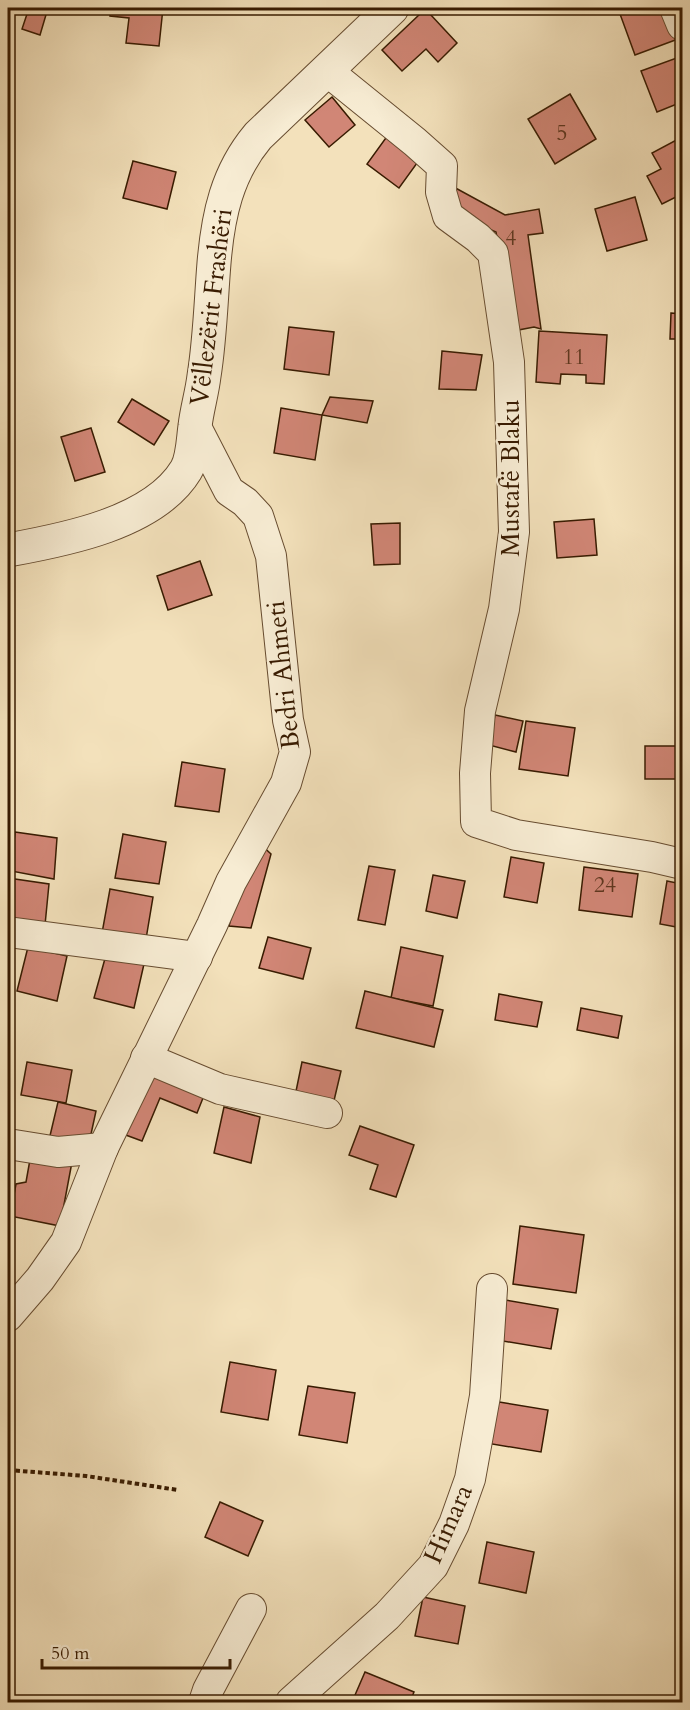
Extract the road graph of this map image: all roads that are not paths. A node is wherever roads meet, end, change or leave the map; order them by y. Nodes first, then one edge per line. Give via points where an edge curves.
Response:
1 (392, 8) edge
2 (675, 8) edge
3 (682, 25) edge
4 (326, 70) junction
5 (195, 425) junction
6 (8, 550) edge
7 (682, 864) edge
8 (8, 932) edge
9 (197, 957) junction
10 (146, 1058) junction
11 (327, 1113) dead end
12 (8, 1144) edge
13 (103, 1148) junction
14 (492, 1289) dead end
15 (8, 1316) edge
16 (251, 1609) dead end
17 (204, 1702) edge
18 (291, 1702) edge

1 - 4 street, Vëllezërit Frashëri
2 - 3 street
4 - 5 street, Vëllezërit Frashëri via 243,153 224,200
4 - 7 street, Mustafë Blaku via 442,166 441,192 448,216 493,253 509,362 514,532 504,609 480,711 476,822 516,835
5 - 6 street, Vëllezërit Frashëri via 187,469 140,513 55,541
5 - 9 street, Bedri Ahmeti via 229,491 258,516 271,556 288,720 295,752 286,783 231,882
8 - 9 street
9 - 10 street, Bedri Ahmeti
10 - 11 street via 220,1089
10 - 13 street, Bedri Ahmeti
12 - 13 street via 58,1152
13 - 15 street, Bedri Ahmeti via 66,1242
14 - 18 street, Himara via 485,1396 470,1479 454,1524 433,1566 387,1616
16 - 17 street

